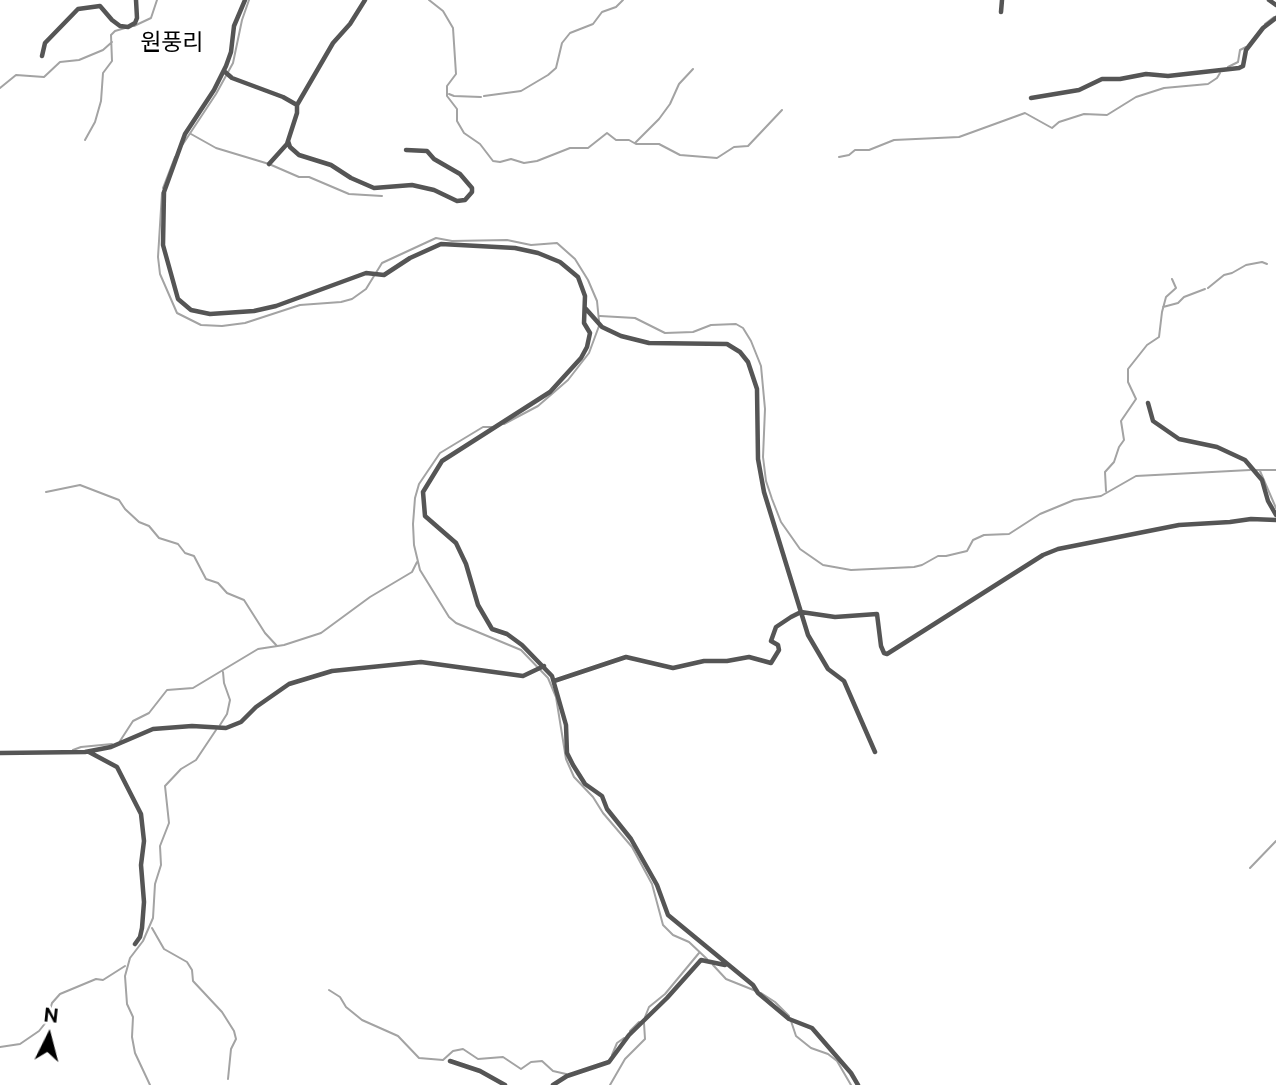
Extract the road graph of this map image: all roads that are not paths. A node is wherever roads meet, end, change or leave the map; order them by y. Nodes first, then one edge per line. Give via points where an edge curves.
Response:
1 (136, 0) edge
2 (245, 0) edge
3 (365, 0) edge
4 (1002, 0) edge
5 (1269, 0) edge
6 (1276, 5) edge
7 (1001, 12) dead end
8 (1276, 19) edge
9 (42, 56) dead end
10 (224, 71) junction
11 (1031, 98) dead end
12 (297, 105) junction
13 (288, 141) junction
14 (407, 150) dead end
15 (269, 164) dead end
16 (586, 308) junction
17 (1148, 403) dead end
18 (1276, 518) edge
19 (801, 612) junction
20 (544, 666) junction
21 (554, 681) junction
22 (89, 752) junction
23 (875, 752) dead end
24 (0, 753) edge
25 (135, 944) dead end
26 (726, 965) junction
27 (450, 1061) dead end
28 (505, 1085) edge
29 (553, 1085) edge
30 (858, 1085) edge

1 - 9 street via 137,18 128,27 120,26 97,5 78,9 45,43
2 - 10 street
3 - 12 street
4 - 7 street
5 - 6 street
8 - 11 street via 1246,50 1239,68 1102,79 1079,90
10 - 12 street
10 - 16 street via 185,134 164,192 163,245 176,294 186,307 210,314 276,306 366,273 384,275 441,244 515,248 552,258 578,277
12 - 13 street
13 - 14 street via 299,155 331,165 374,188 412,185 457,201 472,192 460,174 427,151
13 - 15 street
16 - 19 street via 602,327 621,336 649,343 727,344 744,357 757,389 758,459 764,492
16 - 20 street via 589,342 572,371 542,397 447,456 428,480 422,497 425,516 456,543 478,605 492,629 507,634
17 - 18 street via 1153,421 1179,439 1217,447 1245,460 1262,480
18 - 19 street via 1179,525 1058,549 887,654 882,650 877,614 835,617
19 - 21 street via 776,627 771,641 779,650 771,663 749,657 673,668 626,657
19 - 23 street via 825,664 844,681
20 - 21 street
20 - 22 street via 523,676 421,662 332,671 289,684 233,726 153,729
21 - 26 street via 566,725 567,753 576,771 602,796 631,839 657,884 668,915
22 - 24 street
22 - 25 street via 117,767 141,814 144,902
26 - 29 street via 701,960 609,1062
26 - 30 street via 789,1019 812,1028
27 - 28 street

